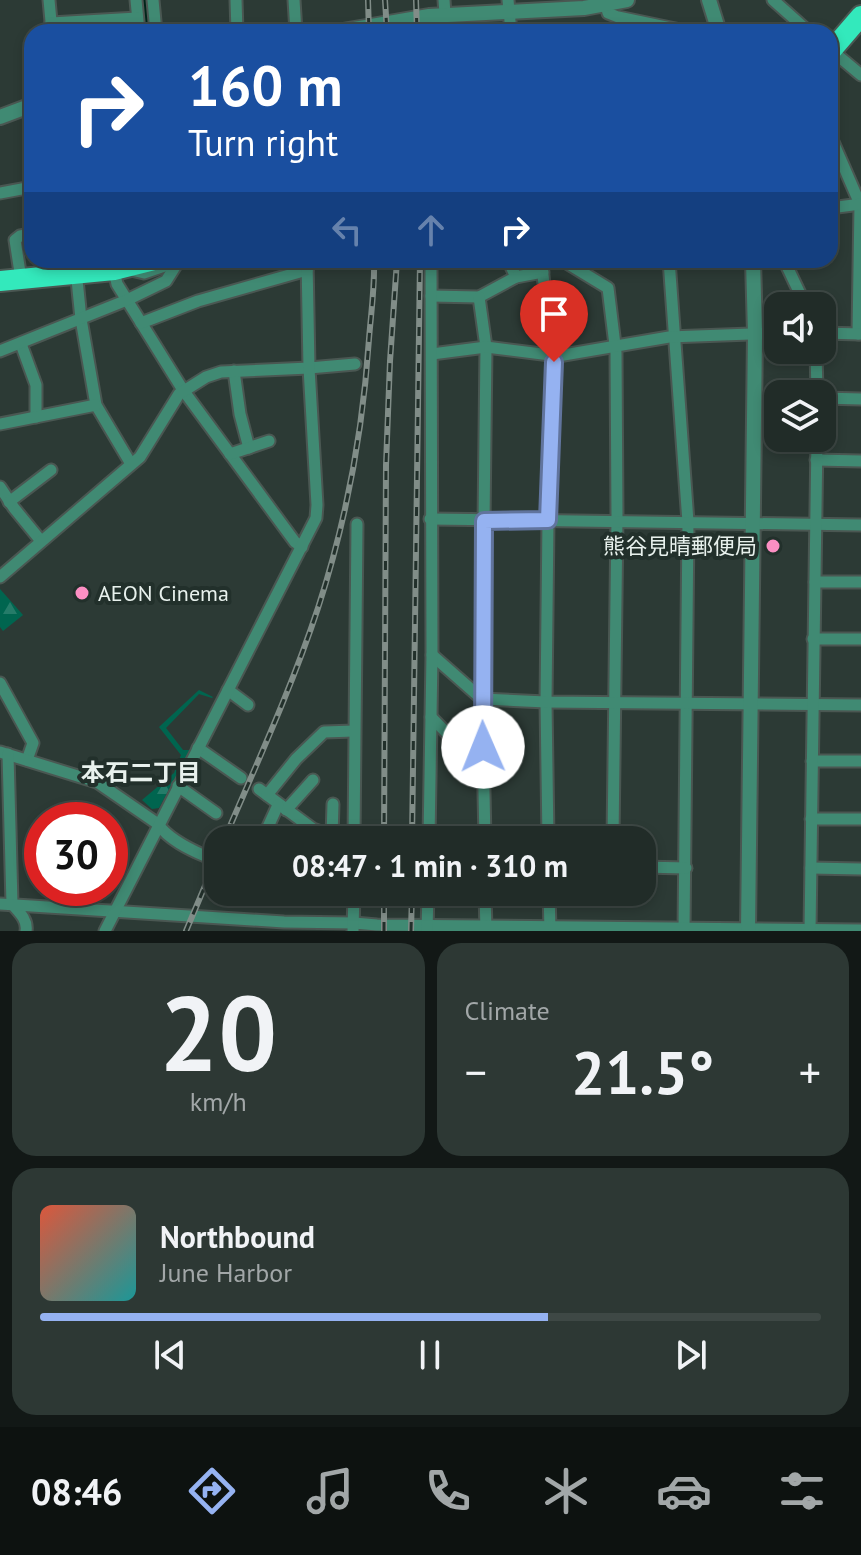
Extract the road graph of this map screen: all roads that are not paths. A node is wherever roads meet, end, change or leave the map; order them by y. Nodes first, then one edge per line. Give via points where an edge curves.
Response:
1 (49, 0) edge
2 (136, 0) edge
3 (153, 0) edge
4 (236, 0) edge
5 (294, 0) edge
6 (627, 0) edge
7 (709, 0) edge
8 (773, 0) edge
9 (861, 3) edge
10 (584, 4) edge
11 (606, 5) junction
12 (508, 6) edge
13 (445, 7) edge
14 (429, 16) junction
15 (861, 16) edge
16 (137, 18) junction
17 (52, 24) edge
18 (80, 24) edge
19 (138, 24) edge
20 (155, 24) edge
21 (237, 24) edge
22 (296, 24) edge
23 (383, 24) edge
24 (430, 24) edge
25 (652, 24) edge
26 (716, 24) edge
27 (800, 24) edge
28 (838, 36) edge
29 (838, 39) edge
30 (838, 54) edge
31 (861, 75) edge
32 (24, 108) edge
33 (0, 117) edge
34 (838, 153) edge
35 (24, 188) edge
36 (0, 193) edge
37 (860, 204) edge
38 (838, 207) edge
39 (24, 235) edge
40 (67, 268) edge
41 (75, 268) edge
42 (122, 268) edge
43 (129, 268) edge
44 (159, 268) edge
45 (175, 268) edge
46 (298, 268) edge
47 (307, 268) edge
48 (431, 268) edge
49 (512, 268) edge
50 (537, 268) edge
51 (542, 268) edge
52 (575, 268) edge
53 (670, 268) edge
54 (753, 268) edge
55 (788, 268) edge
56 (516, 277) junction
57 (21, 279) junction
58 (0, 281) edge
59 (799, 292) edge
60 (431, 296) junction
61 (479, 297) junction
62 (127, 300) junction
63 (81, 319) junction
64 (141, 323) junction
65 (755, 333) junction
66 (764, 333) edge
67 (836, 333) edge
68 (860, 334) edge
69 (674, 337) junction
70 (21, 344) junction
71 (616, 346) junction
72 (486, 347) junction
73 (0, 351) edge
74 (432, 354) junction
75 (553, 356) junction
76 (355, 364) dead end
77 (309, 368) junction
78 (234, 371) junction
79 (183, 390) junction
80 (836, 398) edge
81 (861, 399) edge
82 (96, 405) junction
83 (36, 417) junction
84 (0, 424) edge
85 (269, 441) dead end
86 (249, 448) junction
87 (816, 452) edge
88 (230, 454) junction
89 (816, 460) junction
90 (861, 461) edge
91 (131, 464) junction
92 (51, 470) dead end
93 (37, 481) junction
94 (0, 487) edge
95 (45, 493) dead end
96 (9, 502) junction
97 (430, 519) junction
98 (548, 520) junction
99 (484, 521) junction
100 (617, 521) junction
101 (688, 522) junction
102 (752, 523) junction
103 (357, 524) dead end
104 (814, 525) junction
105 (861, 525) edge
106 (41, 541) junction
107 (302, 547) junction
108 (0, 577) edge
109 (815, 582) junction
110 (861, 582) edge
111 (813, 639) junction
112 (861, 639) edge
113 (432, 655) junction
114 (0, 683) edge
115 (228, 690) junction
116 (482, 699) junction
117 (546, 702) junction
118 (616, 702) junction
119 (686, 703) junction
120 (749, 704) junction
121 (812, 704) junction
122 (248, 705) dead end
123 (861, 705) edge
124 (431, 717) junction
125 (354, 731) junction
126 (198, 748) junction
127 (4, 753) edge
128 (27, 760) junction
129 (812, 761) junction
130 (861, 761) edge
131 (484, 771) junction
132 (241, 778) dead end
133 (313, 780) dead end
134 (178, 786) junction
135 (333, 804) dead end
136 (282, 808) junction
137 (216, 813) dead end
138 (811, 819) junction
139 (861, 819) edge
140 (158, 824) junction
141 (271, 826) edge
142 (309, 826) edge
143 (336, 826) edge
144 (354, 826) edge
145 (429, 826) edge
146 (485, 826) edge
147 (548, 826) edge
148 (613, 826) edge
149 (204, 856) edge
150 (656, 867) edge
151 (686, 868) junction
152 (811, 868) junction
153 (861, 869) edge
154 (6, 904) edge
155 (351, 906) edge
156 (428, 906) edge
157 (485, 906) edge
158 (549, 906) edge
159 (115, 910) junction
160 (203, 917) junction
161 (286, 926) edge
162 (353, 927) edge
163 (427, 928) edge
164 (486, 928) edge
165 (550, 928) edge
166 (684, 930) edge
167 (748, 930) edge
168 (810, 930) edge
169 (861, 930) edge
170 (26, 931) edge
171 (105, 931) edge
172 (214, 931) edge

1 - 17 street
2 - 16 street
3 - 20 street
4 - 21 street
5 - 22 street
6 - 11 street
7 - 26 street
8 - 27 street
9 - 28 highway
10 - 11 street
10 - 12 street
11 - 25 street via 608,13
12 - 13 street
13 - 14 street
14 - 23 street
14 - 24 street
15 - 29 highway
16 - 18 street
16 - 19 street
30 - 31 street
32 - 33 street
34 - 37 street
35 - 36 street
37 - 38 street
37 - 68 street
39 - 57 street via 15,240
40 - 57 highway
41 - 63 street
42 - 62 street via 117,284
43 - 44 street via 144,273
45 - 62 street via 166,281
46 - 64 street
47 - 77 street
48 - 60 street
49 - 56 street
50 - 56 street
51 - 75 street
52 - 71 street via 608,288
53 - 69 street
54 - 65 street
55 - 59 street
56 - 61 street
57 - 58 highway
60 - 61 street
60 - 74 street
61 - 72 street
62 - 63 street
62 - 64 street
63 - 70 street
63 - 82 street
64 - 79 street
65 - 66 street
65 - 69 street
65 - 102 street
67 - 68 street
69 - 71 street
69 - 101 street
70 - 73 street
70 - 83 street via 36,385
71 - 75 street
71 - 100 street
72 - 74 street
72 - 75 street
72 - 99 street
74 - 97 street
75 - 98 street
76 - 77 street
77 - 78 street
77 - 107 street via 317,505
78 - 79 street via 206,377
78 - 86 street
79 - 88 street
79 - 91 street
80 - 81 street
82 - 83 street
82 - 91 street
83 - 84 street
85 - 86 street
86 - 88 street
87 - 89 street
88 - 107 street
89 - 90 street
89 - 104 street
91 - 106 street
92 - 93 street
93 - 95 street
93 - 96 street
94 - 96 street
96 - 106 street
97 - 99 street
97 - 113 street
98 - 99 street
98 - 100 street
98 - 117 street
99 - 116 street
100 - 101 street
100 - 118 street
101 - 102 street
101 - 119 street
102 - 104 street
102 - 120 street
103 - 125 street
104 - 105 street
104 - 109 street
106 - 108 street
107 - 115 street
109 - 110 street
109 - 111 street
111 - 112 street
111 - 121 street
113 - 116 street
113 - 124 street
114 - 128 street via 33,743
115 - 122 street
115 - 126 street
116 - 117 street
116 - 131 street
117 - 118 street
117 - 147 street
118 - 119 street
118 - 148 street
119 - 120 street
119 - 151 street
120 - 121 street
120 - 167 street
121 - 123 street
121 - 129 street
124 - 131 street
124 - 145 street
125 - 136 street via 324,732 263,792
125 - 144 street
126 - 132 street
126 - 134 street
127 - 128 street
127 - 154 street
128 - 140 street via 97,782
129 - 130 street
129 - 138 street
131 - 146 street
133 - 136 street
134 - 137 street
134 - 140 street
135 - 143 street
136 - 141 street
136 - 142 street
138 - 139 street
138 - 152 street
140 - 149 street
140 - 159 street
150 - 151 street
151 - 166 street
152 - 153 street
152 - 168 street
154 - 159 street
154 - 170 street via 20,912
155 - 162 street
156 - 163 street
157 - 164 street
158 - 165 street
159 - 160 street
159 - 171 street
160 - 161 street
160 - 172 street
161 - 162 street
162 - 163 street
163 - 164 street
164 - 165 street
165 - 166 street
166 - 167 street
167 - 168 street
168 - 169 street

